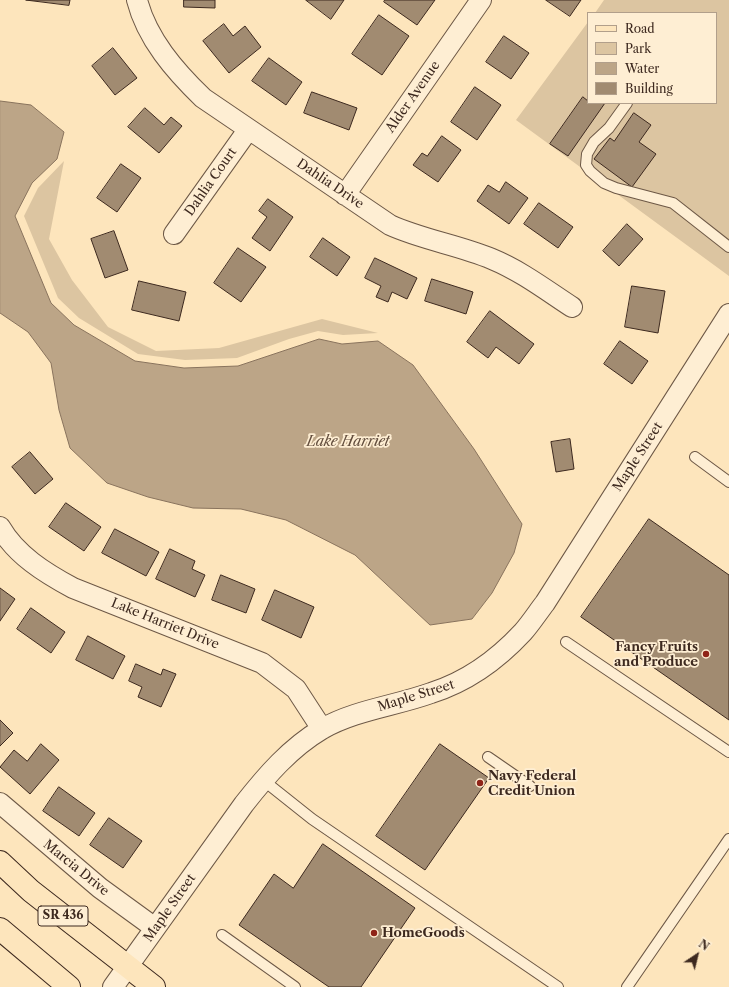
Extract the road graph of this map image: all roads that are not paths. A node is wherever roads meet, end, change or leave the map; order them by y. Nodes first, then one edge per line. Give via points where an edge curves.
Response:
1 (137, 0) edge
2 (480, 0) edge
3 (626, 104) edge
4 (248, 130) junction
5 (346, 195) junction
6 (174, 234) dead end
7 (729, 247) edge
8 (572, 307) dead end
9 (729, 314) edge
10 (695, 457) dead end
11 (729, 482) edge
12 (0, 527) edge
13 (566, 642) dead end
14 (322, 729) junction
15 (729, 752) edge
16 (488, 757) dead end
17 (263, 780) junction
18 (530, 786) dead end
19 (0, 803) edge
20 (729, 839) edge
21 (0, 862) edge
22 (155, 928) junction
23 (0, 929) edge
24 (222, 936) dead end
25 (128, 967) junction
26 (69, 987) edge
27 (113, 987) edge
28 (154, 987) edge
29 (294, 987) edge
30 (558, 987) edge
31 (627, 987) edge

1 - 4 street, Dahlia Drive via 140,12 156,43 179,75 203,98
2 - 5 street, Alder Avenue
3 - 7 lane via 587,154 586,165 590,171 604,183 616,188 673,204
4 - 5 street, Dahlia Drive
4 - 6 street, Dahlia Court
5 - 8 street, Dahlia Drive via 390,226 411,235 493,259 517,271
9 - 14 street, Maple Street via 545,603 524,631 500,655 460,682 431,694 368,710
10 - 11 lane
12 - 14 street, Lake Harriet Drive via 22,553 46,574 262,663 296,689
13 - 15 lane
14 - 17 street, Maple Street via 292,751
16 - 18 lane
17 - 22 street, Maple Street
17 - 30 lane via 312,819
19 - 22 street, Marcia Drive via 100,888
20 - 31 lane
21 - 25 main road, SR 436 via 31,891
22 - 25 street, Maple Street
23 - 26 main road
24 - 29 lane
25 - 27 street, Maple Street
25 - 28 main road, SR 436

